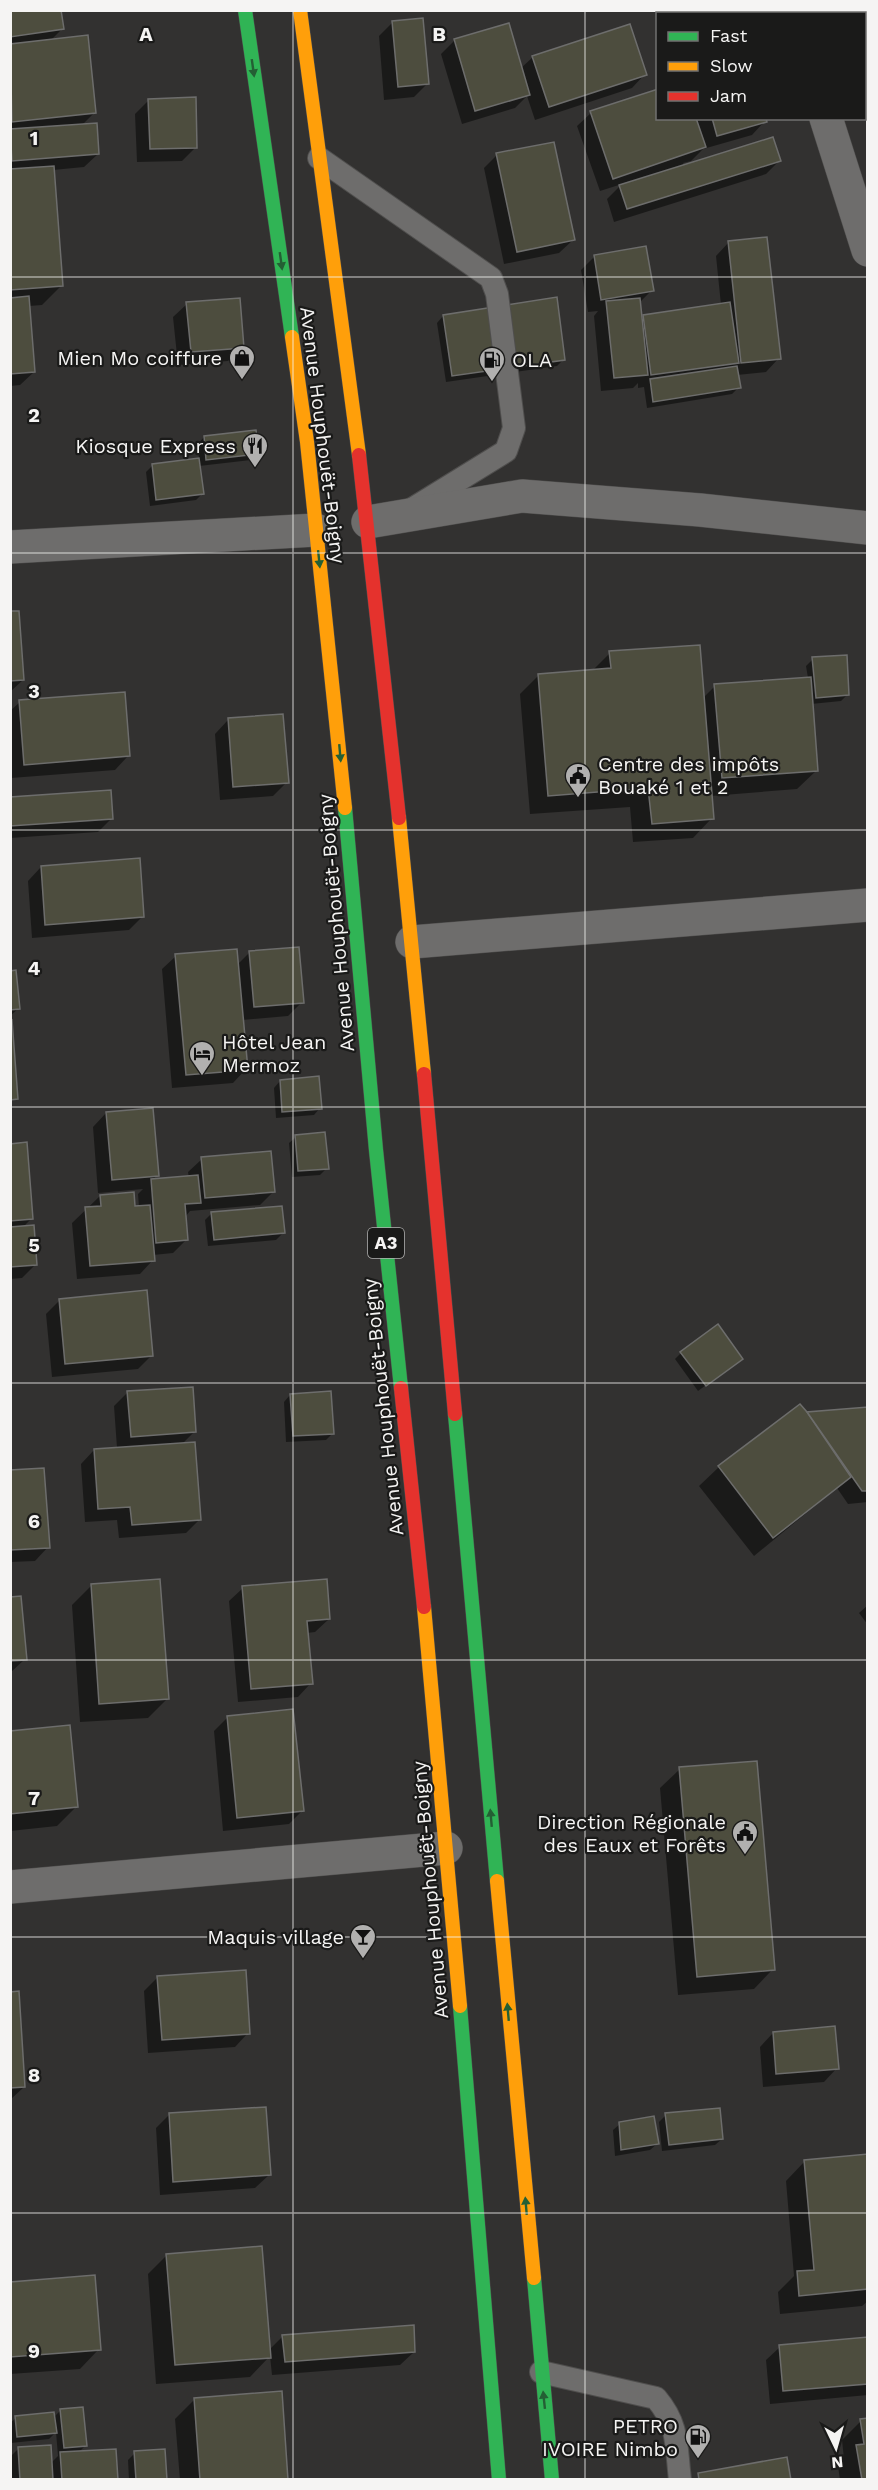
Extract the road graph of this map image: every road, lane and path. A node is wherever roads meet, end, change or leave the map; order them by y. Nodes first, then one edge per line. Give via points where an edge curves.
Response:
1 (245, 10) edge
2 (300, 10) edge
3 (827, 120) edge
4 (319, 158) junction
5 (867, 250) edge
6 (383, 519) junction
7 (867, 528) edge
8 (316, 530) junction
9 (10, 547) edge
10 (867, 905) edge
11 (412, 942) junction
12 (446, 1848) junction
13 (10, 1887) edge
14 (541, 2372) junction
15 (499, 2480) edge
16 (552, 2480) edge
17 (680, 2480) edge

1 -> 8 highway, Avenue Houphouët-Boigny / A3
2 - 4 highway, Avenue Houphouët-Boigny
3 - 5 street
4 - 6 highway, Avenue Houphouët-Boigny
4 - 6 lane via 491,278 497,294 514,428 506,451
6 - 7 street via 522,496
6 - 11 highway, Avenue Houphouët-Boigny
8 - 9 street
8 -> 12 highway, Avenue Houphouët-Boigny / A3
10 - 11 street
14 -> 11 highway, Avenue Houphouët-Boigny
12 - 13 street
12 - 15 highway, Avenue Houphouët-Boigny / A3
16 -> 14 highway, Avenue Houphouët-Boigny
14 - 17 lane via 656,2398 668,2412 675,2430

